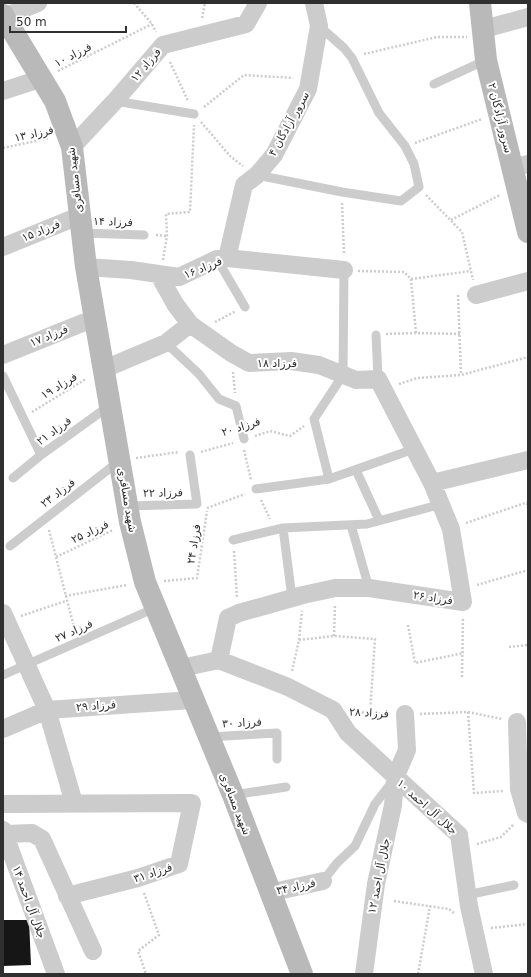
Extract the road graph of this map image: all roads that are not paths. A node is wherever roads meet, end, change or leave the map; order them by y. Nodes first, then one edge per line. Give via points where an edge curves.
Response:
1 (38, 3) edge
2 (258, 3) edge
3 (314, 3) edge
4 (480, 3) edge
5 (6, 12) edge
6 (528, 17) edge
7 (319, 26) junction
8 (484, 34) junction
9 (486, 60) junction
10 (43, 78) junction
11 (434, 84) dead end
12 (3, 91) edge
13 (116, 101) junction
14 (194, 114) road end
15 (70, 141) junction
16 (519, 173) edge
17 (257, 175) junction
18 (81, 224) junction
19 (528, 232) edge
20 (144, 235) dead end
21 (3, 247) edge
22 (222, 259) junction
23 (86, 267) junction
24 (344, 270) joint
25 (160, 275) junction
26 (528, 281) edge
27 (476, 295) road end
28 (245, 307) road end
29 (95, 318) junction
30 (194, 327) junction
31 (376, 335) road end
32 (166, 343) junction
33 (3, 355) edge
34 (104, 369) junction
35 (343, 375) junction
36 (3, 376) edge
37 (381, 384) junction
38 (110, 405) junction
39 (244, 439) road end
40 (414, 449) junction
41 (41, 455) junction
42 (190, 455) road end
43 (528, 460) edge
44 (120, 461) junction
45 (356, 470) junction
46 (13, 478) dead end
47 (329, 479) junction
48 (432, 483) junction
49 (256, 489) road end
50 (442, 504) junction
51 (129, 514) junction
52 (380, 520) junction
53 (351, 525) junction
54 (283, 528) junction
55 (233, 540) road end
56 (10, 546) dead end
57 (369, 588) junction
58 (298, 597) junction
59 (155, 608) junction
60 (5, 617) edge
61 (219, 660) junction
62 (26, 665) junction
63 (181, 668) junction
64 (3, 675) edge
65 (192, 700) junction
66 (47, 710) junction
67 (333, 710) joint
68 (405, 714) road end
69 (516, 722) road end
70 (3, 729) edge
71 (207, 737) junction
72 (277, 759) dead end
73 (395, 778) junction
74 (286, 787) dead end
75 (233, 795) junction
76 (74, 803) junction
77 (3, 804) edge
78 (527, 814) edge
79 (4, 832) edge
80 (323, 881) joint
81 (514, 885) dead end
82 (270, 893) junction
83 (467, 895) junction
84 (67, 896) junction
85 (93, 951) dead end
86 (56, 974) edge
87 (302, 974) edge
88 (364, 974) edge
89 (484, 974) edge

1 - 5 street
2 - 13 street, فرزاد ۱۲ via 246,24 163,45
3 - 7 street, سرور آزادگان ۴
4 - 8 street, سرور آزادگان ۲
5 - 10 street, شهید مسافری
6 - 8 street
7 - 17 street, سرور آزادگان ۴ via 308,89 274,155
7 - 17 lane via 352,58 379,113 405,146 414,164 419,187 401,201
8 - 9 street, سرور آزادگان ۲
9 - 11 lane
9 - 16 street, سرور آزادگان ۲ via 499,113
10 - 12 street
10 - 15 street, شهید مسافری
13 - 14 lane
13 - 15 street, فرزاد ۱۲
15 - 18 street, شهید مسافری
16 - 19 street, سرور آزادگان ۲
17 - 22 street, سرور آزادگان ۴ via 244,186
18 - 20 lane, فرزاد ۱۴
18 - 21 street, فرزاد ۱۵
18 - 23 street, شهید مسافری
22 - 24 street, فرزاد ۱۶
22 - 25 street, فرزاد ۱۶ via 179,277
22 - 28 lane
23 - 25 street, فرزاد ۱۶
23 - 29 street, شهید مسافری
24 - 35 lane
25 - 30 street, فرزاد ۱۸ via 175,304
26 - 27 street
29 - 33 street, فرزاد ۱۷
29 - 34 street, شهید مسافری
30 - 32 street
30 - 35 street, فرزاد ۱۸ via 249,363 291,361 319,365
31 - 37 lane
32 - 34 street
32 - 39 lane via 199,374 219,399 236,406
34 - 38 street, شهید مسافری
35 - 37 street, فرزاد ۱۸
35 - 47 lane via 314,419
36 - 41 lane
37 - 40 street
38 - 41 lane, فرزاد ۲۱
38 - 44 street, شهید مسافری
40 - 45 lane
40 - 48 street
41 - 46 lane, فرزاد ۲۱
42 - 51 lane, فرزاد ۲۲ via 197,504
43 - 48 street
44 - 51 street, شهید مسافری
44 - 56 lane, فرزاد ۲۳
45 - 47 lane
45 - 52 lane
47 - 49 lane
48 - 50 street, فرزاد ۲۶
50 - 52 lane
50 - 57 street, فرزاد ۲۶ via 450,529 462,596
51 - 59 street, شهید مسافری via 145,582
52 - 53 lane
53 - 54 lane
53 - 57 lane
54 - 55 lane
54 - 58 lane
57 - 58 street, فرزاد ۲۶ via 335,588
58 - 61 street, فرزاد ۲۶ via 228,618
59 - 62 lane, فرزاد ۲۷
59 - 63 street, شهید مسافری
60 - 62 street
61 - 63 street
61 - 67 street, فرزاد ۲۸ via 288,687
62 - 64 lane, فرزاد ۲۷
62 - 66 street
63 - 65 street, شهید مسافری
65 - 66 street, فرزاد ۲۹
65 - 71 street, شهید مسافری
66 - 70 street, فرزاد ۲۹
66 - 76 street
67 - 73 street, جلال آل احمد ۱۰ via 348,733
68 - 73 street, جلال آل احمد ۱۲ via 406,750
69 - 78 street via 519,789
71 - 72 lane, فرزاد ۳۰ via 277,733
71 - 75 street, شهید مسافری
73 - 80 lane via 375,804 354,846
73 - 83 street, جلال آل احمد ۱۰ via 460,835
73 - 88 street, جلال آل احمد ۱۲ via 394,805 376,884
74 - 75 lane
75 - 82 street, شهید مسافری
76 - 77 street
76 - 84 street, فرزاد ۳۱ via 192,803 179,864 138,878
79 - 84 street via 32,833 42,839
79 - 86 street, جلال آل احمد ۱۴
80 - 82 street, فرزاد ۳۴
81 - 83 lane
82 - 87 street, شهید مسافری
83 - 89 street, جلال آل احمد ۱۰
84 - 85 street

